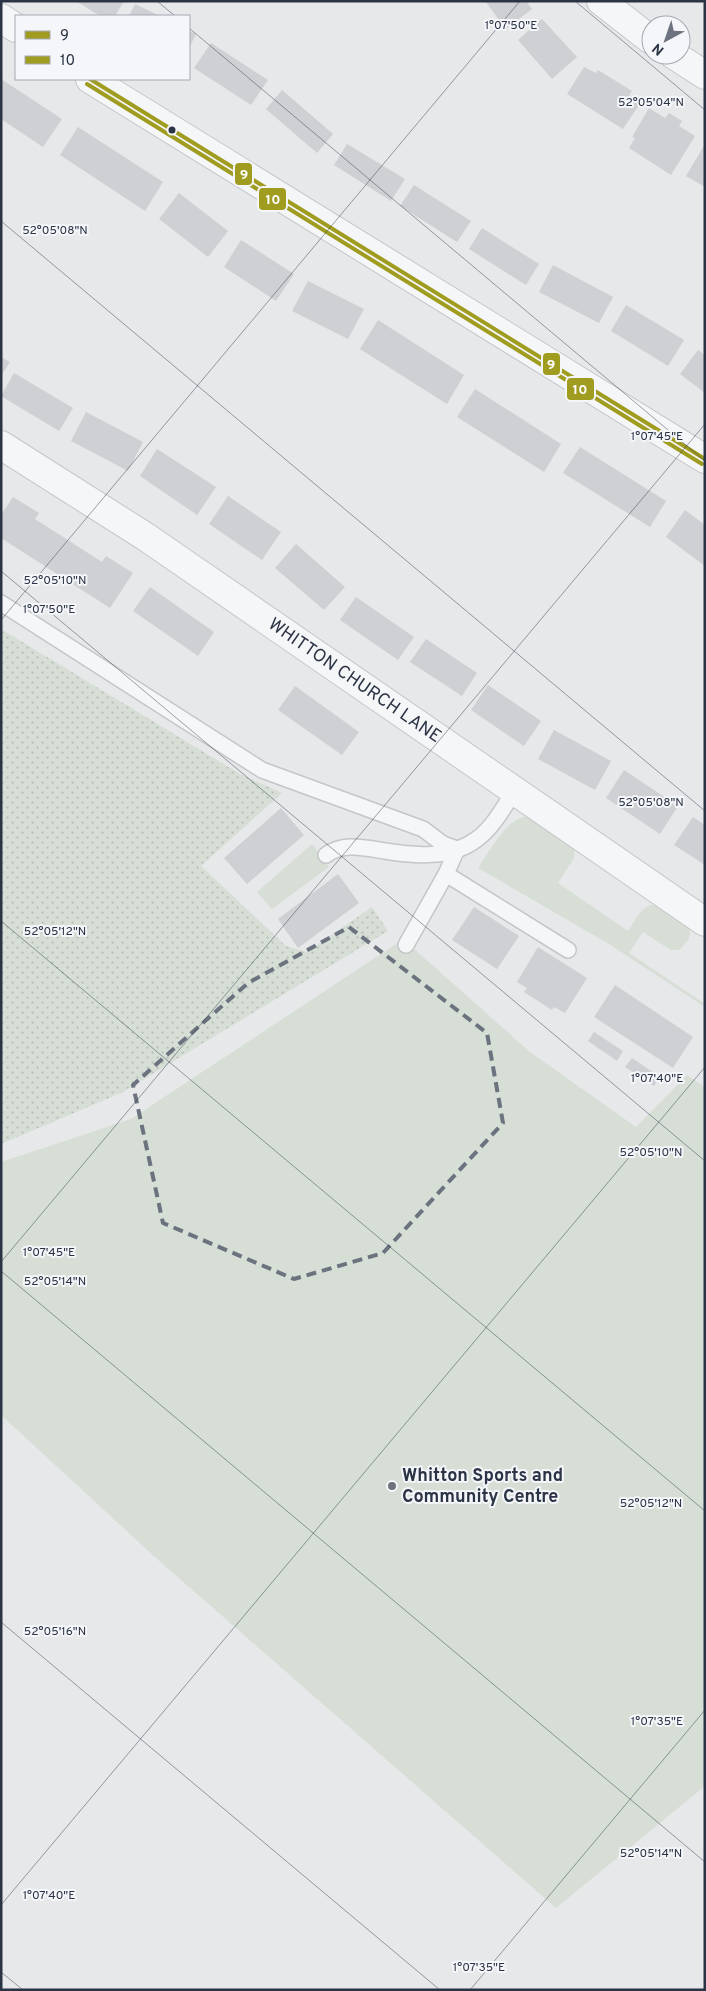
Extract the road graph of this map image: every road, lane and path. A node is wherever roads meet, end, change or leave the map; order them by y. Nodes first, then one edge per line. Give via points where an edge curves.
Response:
1 (601, 1) edge
2 (1, 18) edge
3 (15, 27) edge
4 (641, 32) edge
5 (690, 65) edge
6 (705, 75) edge
7 (92, 80) edge
8 (1, 445) edge
9 (705, 459) edge
10 (1, 603) edge
11 (515, 791) junction
12 (457, 849) junction
13 (326, 855) dead end
14 (446, 874) junction
15 (705, 922) edge
16 (406, 945) dead end
17 (568, 950) dead end

1 - 4 street
2 - 3 street
5 - 6 street
7 - 9 street
8 - 11 street, WHITTON CHURCH LANE via 146,537
10 - 12 lane via 262,770 423,829 443,844
11 - 12 lane via 480,838
11 - 15 street, WHITTON CHURCH LANE
12 - 13 lane via 430,855 349,846
12 - 14 lane
14 - 16 lane
14 - 17 lane

